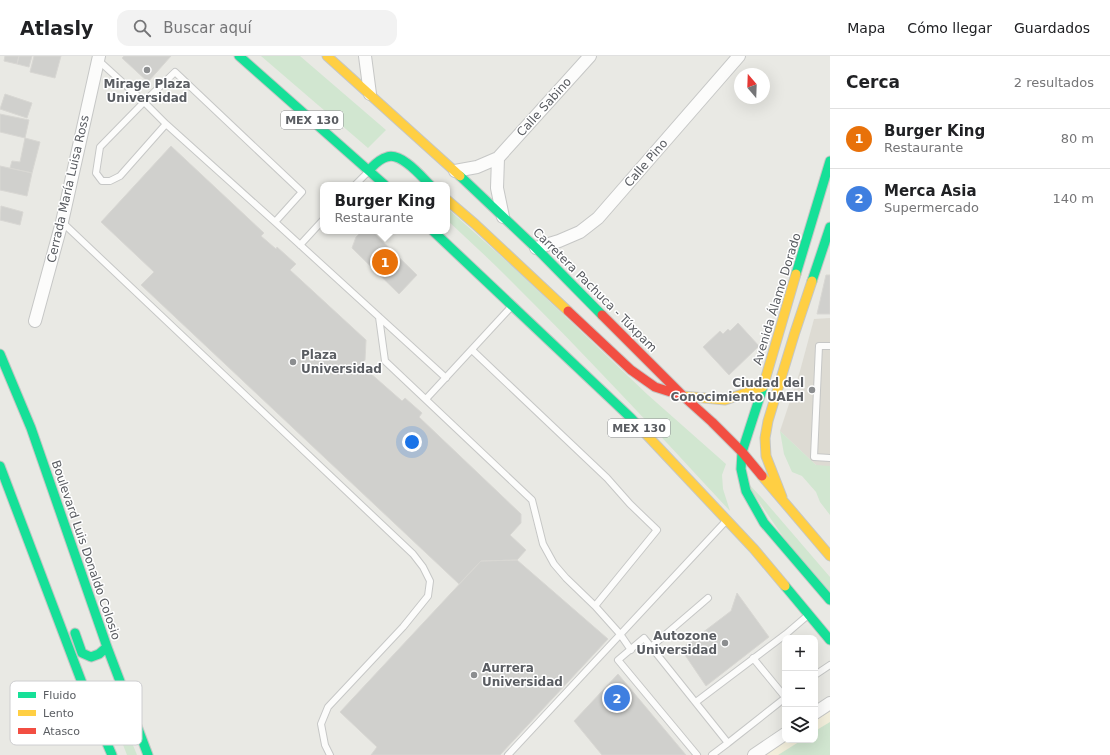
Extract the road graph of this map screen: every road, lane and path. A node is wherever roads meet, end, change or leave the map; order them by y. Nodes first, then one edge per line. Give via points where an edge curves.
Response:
1 (239, 56) edge
2 (327, 56) edge
3 (365, 56) edge
4 (590, 56) edge
5 (739, 56) edge
6 (99, 58) edge
7 (370, 94) junction
8 (144, 102) junction
9 (166, 124) junction
10 (498, 158) junction
11 (830, 161) edge
12 (369, 170) junction
13 (455, 172) junction
14 (358, 182) edge
15 (381, 182) edge
16 (427, 182) edge
17 (450, 203) edge
18 (503, 217) junction
19 (62, 222) junction
20 (275, 222) junction
21 (320, 223) edge
22 (830, 227) edge
23 (436, 234) edge
24 (300, 245) junction
25 (536, 248) junction
26 (825, 259) edge
27 (801, 261) junction
28 (512, 306) junction
29 (379, 317) junction
30 (35, 321) dead end
31 (830, 346) edge
32 (472, 350) junction
33 (0, 354) edge
34 (446, 378) junction
35 (763, 387) junction
36 (683, 396) junction
37 (426, 399) junction
38 (742, 452) junction
39 (830, 458) edge
40 (0, 466) edge
41 (6, 480) junction
42 (20, 497) dead end
43 (784, 501) junction
44 (727, 520) junction
45 (830, 556) edge
46 (708, 598) dead end
47 (830, 600) edge
48 (595, 606) junction
49 (808, 615) junction
50 (71, 625) dead end
51 (620, 634) junction
52 (830, 640) edge
53 (107, 647) junction
54 (651, 647) junction
55 (630, 650) junction
56 (753, 658) junction
57 (830, 665) edge
58 (818, 673) edge
59 (81, 681) edge
60 (120, 681) edge
61 (782, 694) edge
62 (782, 700) edge
63 (696, 702) junction
64 (830, 702) edge
65 (818, 711) edge
66 (782, 736) edge
67 (142, 739) edge
68 (728, 743) junction
69 (108, 745) edge
70 (136, 745) edge
71 (112, 755) edge
72 (140, 755) edge
73 (148, 755) edge
74 (330, 755) edge
75 (508, 755) edge
76 (697, 755) edge
77 (712, 755) edge
78 (754, 755) edge

1 - 12 main road, MEX 130
2 - 7 main road, Carretera Pachuca - Túxpam
3 - 7 street
4 - 10 street, Calle Sabino
5 - 25 street, Calle Pino via 598,218 580,232
6 - 8 lane
6 - 19 street, Cerrada María Luisa Ross
7 - 13 main road, Carretera Pachuca - Túxpam
8 - 9 lane
8 - 9 lane via 100,147 96,173 102,181 110,181 120,176
8 - 20 lane via 175,72 302,192
9 - 20 lane
10 - 13 street, Calle Sabino via 477,167
10 - 18 street via 497,188
11 - 27 main road, Avenida Álamo Dorado
12 - 14 lane
12 - 15 main road, MEX 130
12 - 16 main road via 379,160 390,156 400,158
13 - 18 main road, Carretera Pachuca - Túxpam
17 - 36 main road via 631,370 655,387
18 - 25 main road, Carretera Pachuca - Túxpam
19 - 30 street, Cerrada María Luisa Ross
19 - 74 lane via 423,566 430,581 428,596 403,627 328,707 321,724 325,745
20 - 24 lane
21 - 24 lane
22 - 26 main road
23 - 28 main road, MEX 130
24 - 29 lane
25 - 36 main road, Carretera Pachuca - Túxpam
26 - 27 street
26 - 43 main road via 795,332 765,438 766,456
27 - 35 main road, Avenida Álamo Dorado
28 - 32 lane
28 - 44 main road, MEX 130 via 631,418
29 - 34 lane
29 - 37 lane via 385,361
31 - 39 lane via 820,346 814,457
32 - 34 lane
32 - 48 lane via 607,478 657,530
33 - 53 main road, Boulevard Luis Donaldo Colosio via 30,428
34 - 37 lane
35 - 36 main road via 726,400
35 - 38 main road, Avenida Álamo Dorado
36 - 38 main road, Carretera Pachuca - Túxpam
37 - 48 lane via 532,500 542,544 554,564
38 - 43 main road, Carretera Pachuca - Túxpam
38 - 47 main road, Avenida Álamo Dorado via 741,469 746,492 764,523
40 - 41 main road
41 - 42 main road
41 - 59 main road
43 - 45 main road, Carretera Pachuca - Túxpam
44 - 49 main road, MEX 130
44 - 51 lane
46 - 54 lane
48 - 51 lane
49 - 52 main road, MEX 130
49 - 56 lane
50 - 53 main road via 82,653 91,657
51 - 55 lane
51 - 75 lane
53 - 60 main road, Boulevard Luis Donaldo Colosio
54 - 55 lane via 644,638
54 - 63 lane
55 - 76 lane via 618,660
56 - 61 lane
56 - 63 lane
57 - 58 lane
62 - 68 lane
63 - 68 lane
64 - 65 street
66 - 78 street
67 - 73 main road, Boulevard Luis Donaldo Colosio
68 - 77 lane
69 - 71 main road
70 - 72 main road

